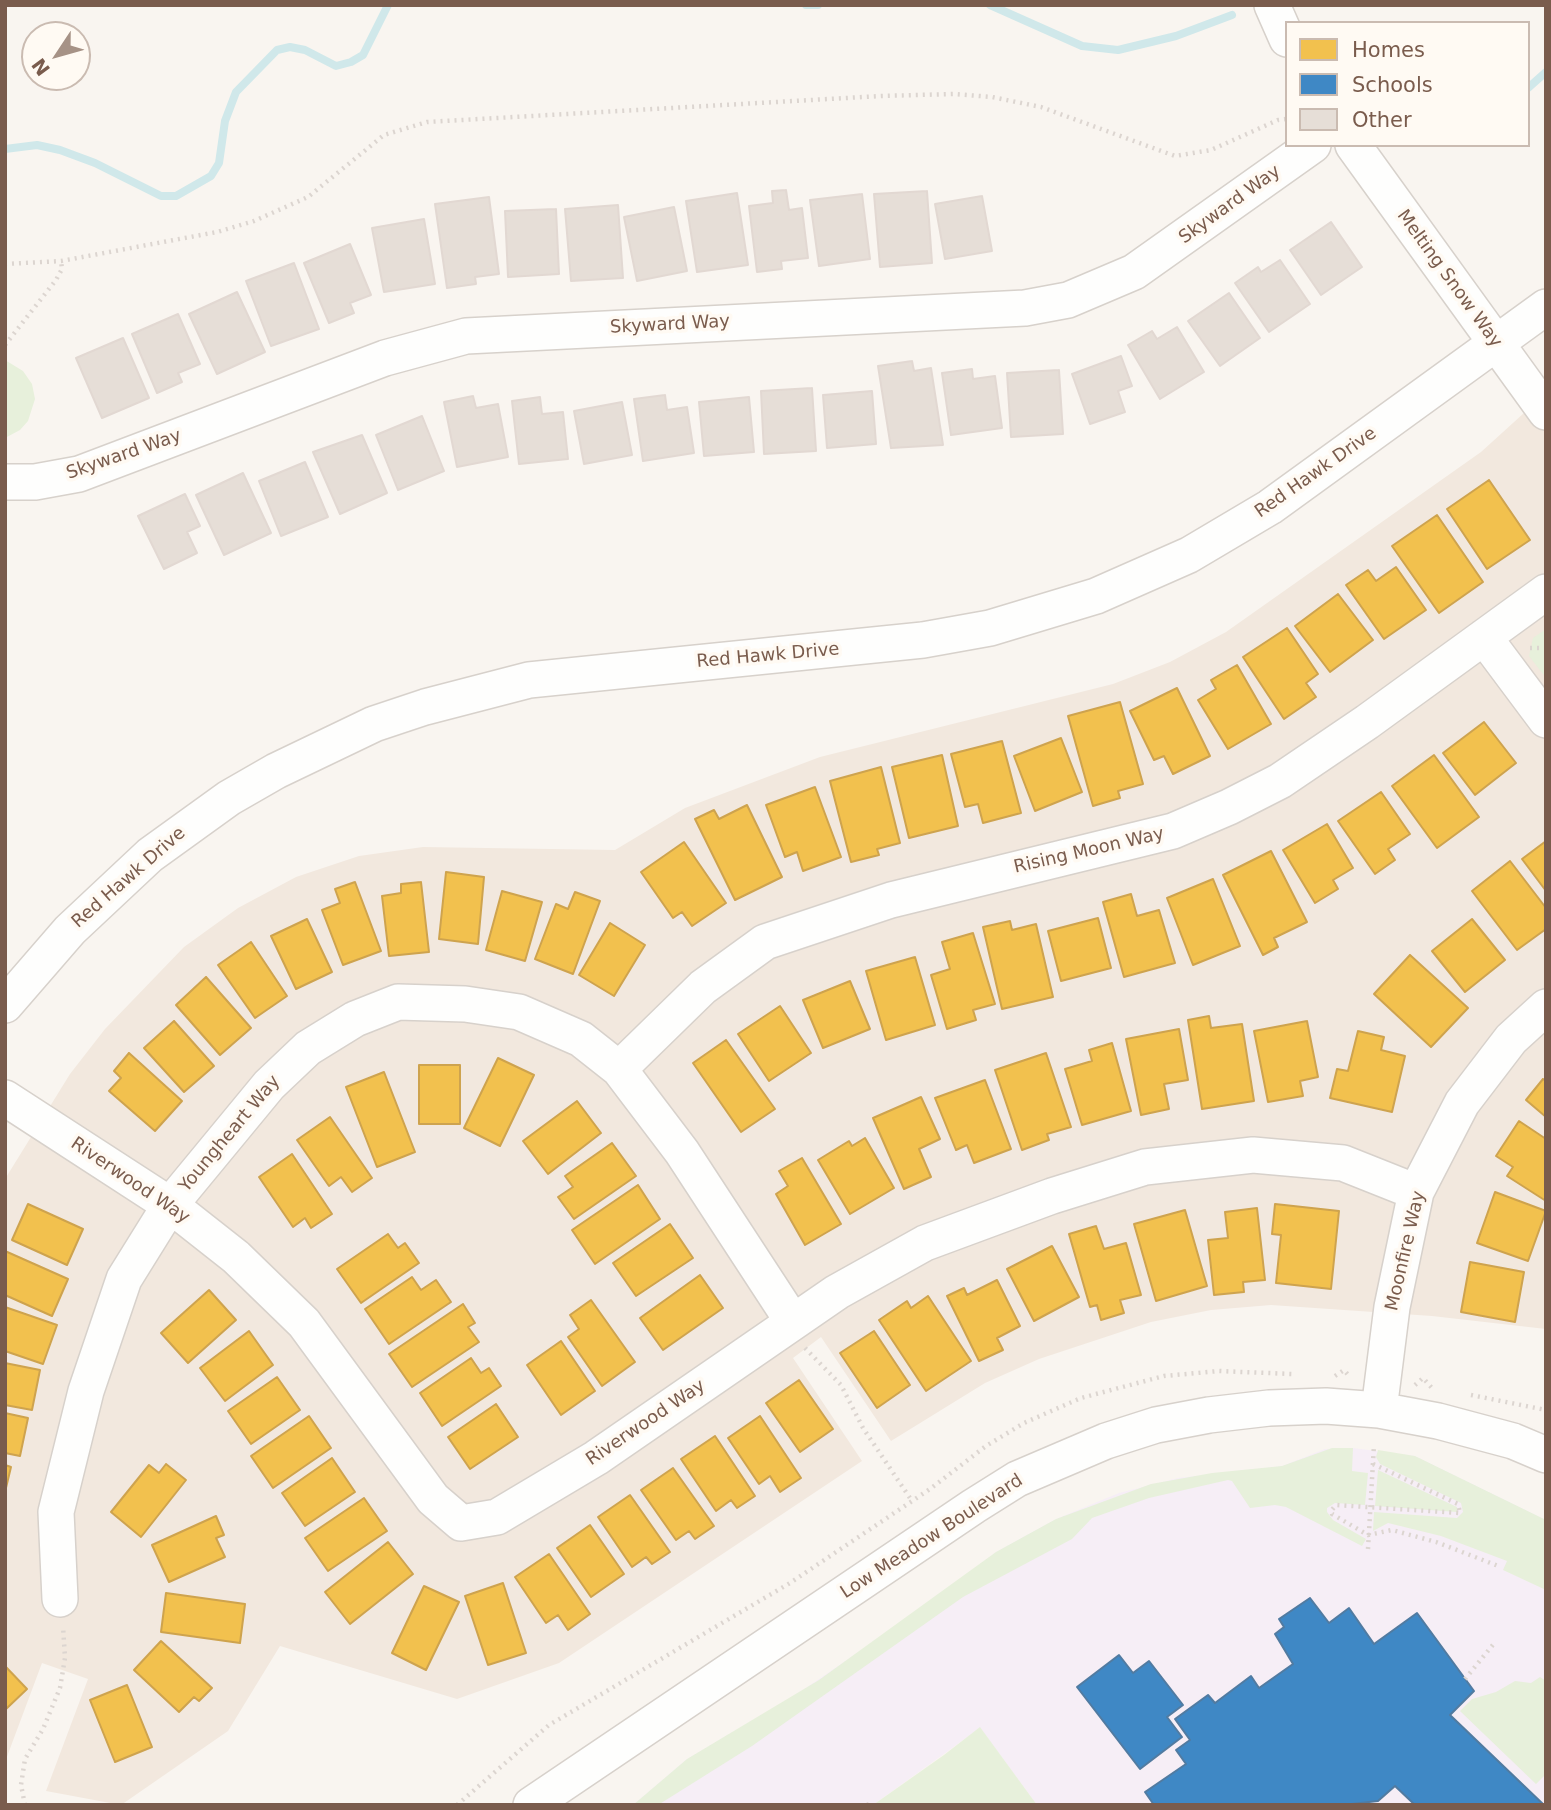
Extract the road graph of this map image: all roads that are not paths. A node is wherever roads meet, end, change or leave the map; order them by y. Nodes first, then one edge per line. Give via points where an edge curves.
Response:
1 (1272, 5) edge
2 (1285, 34) edge
3 (1310, 147) edge
4 (1354, 147) edge
5 (1546, 307) edge
6 (1497, 344) junction
7 (1546, 412) edge
8 (5, 482) edge
9 (1546, 592) edge
10 (1484, 637) junction
11 (1546, 720) edge
12 (5, 1005) edge
13 (1546, 1007) edge
14 (619, 1069) junction
15 (5, 1098) edge
16 (1416, 1192) junction
17 (170, 1205) junction
18 (793, 1322) junction
19 (1378, 1410) junction
20 (1546, 1455) edge
21 (60, 1599) road end
22 (531, 1805) edge

1 - 2 street
3 - 8 street, Skyward Way via 1134,272 1068,300 1025,308 467,336 385,358 79,474
4 - 6 street, Melting Snow Way
5 - 6 street, Red Hawk Drive
6 - 7 street, Melting Snow Way
6 - 12 street, Red Hawk Drive via 1234,530 1144,576 1086,599 990,628 923,640 529,680 374,724 229,798 150,855 70,930
9 - 10 street, Rising Moon Way
10 - 11 street
10 - 14 street, Rising Moon Way via 1279,781 1218,812 1173,831 891,900 765,942 703,987
13 - 16 street, Moonfire Way via 1511,1039 1462,1102
14 - 17 street, Youngheart Way via 581,1039 519,1012 465,1004 398,1002 355,1018 308,1048 269,1084
14 - 18 street, Youngheart Way via 682,1152
15 - 17 street, Riverwood Way
16 - 18 street, Riverwood Way via 1343,1163 1253,1155 1145,1167 925,1243 836,1292
16 - 19 street, Moonfire Way via 1392,1307
17 - 18 street, Riverwood Way via 236,1257 304,1323 433,1499 461,1522 497,1517 596,1458
17 - 21 street, Youngheart Way via 124,1279 86,1391 56,1512
19 - 20 street, Low Meadow Boulevard via 1513,1441
19 - 22 street, Low Meadow Boulevard via 1326,1406 1209,1415 1156,1425 1061,1457 974,1506

